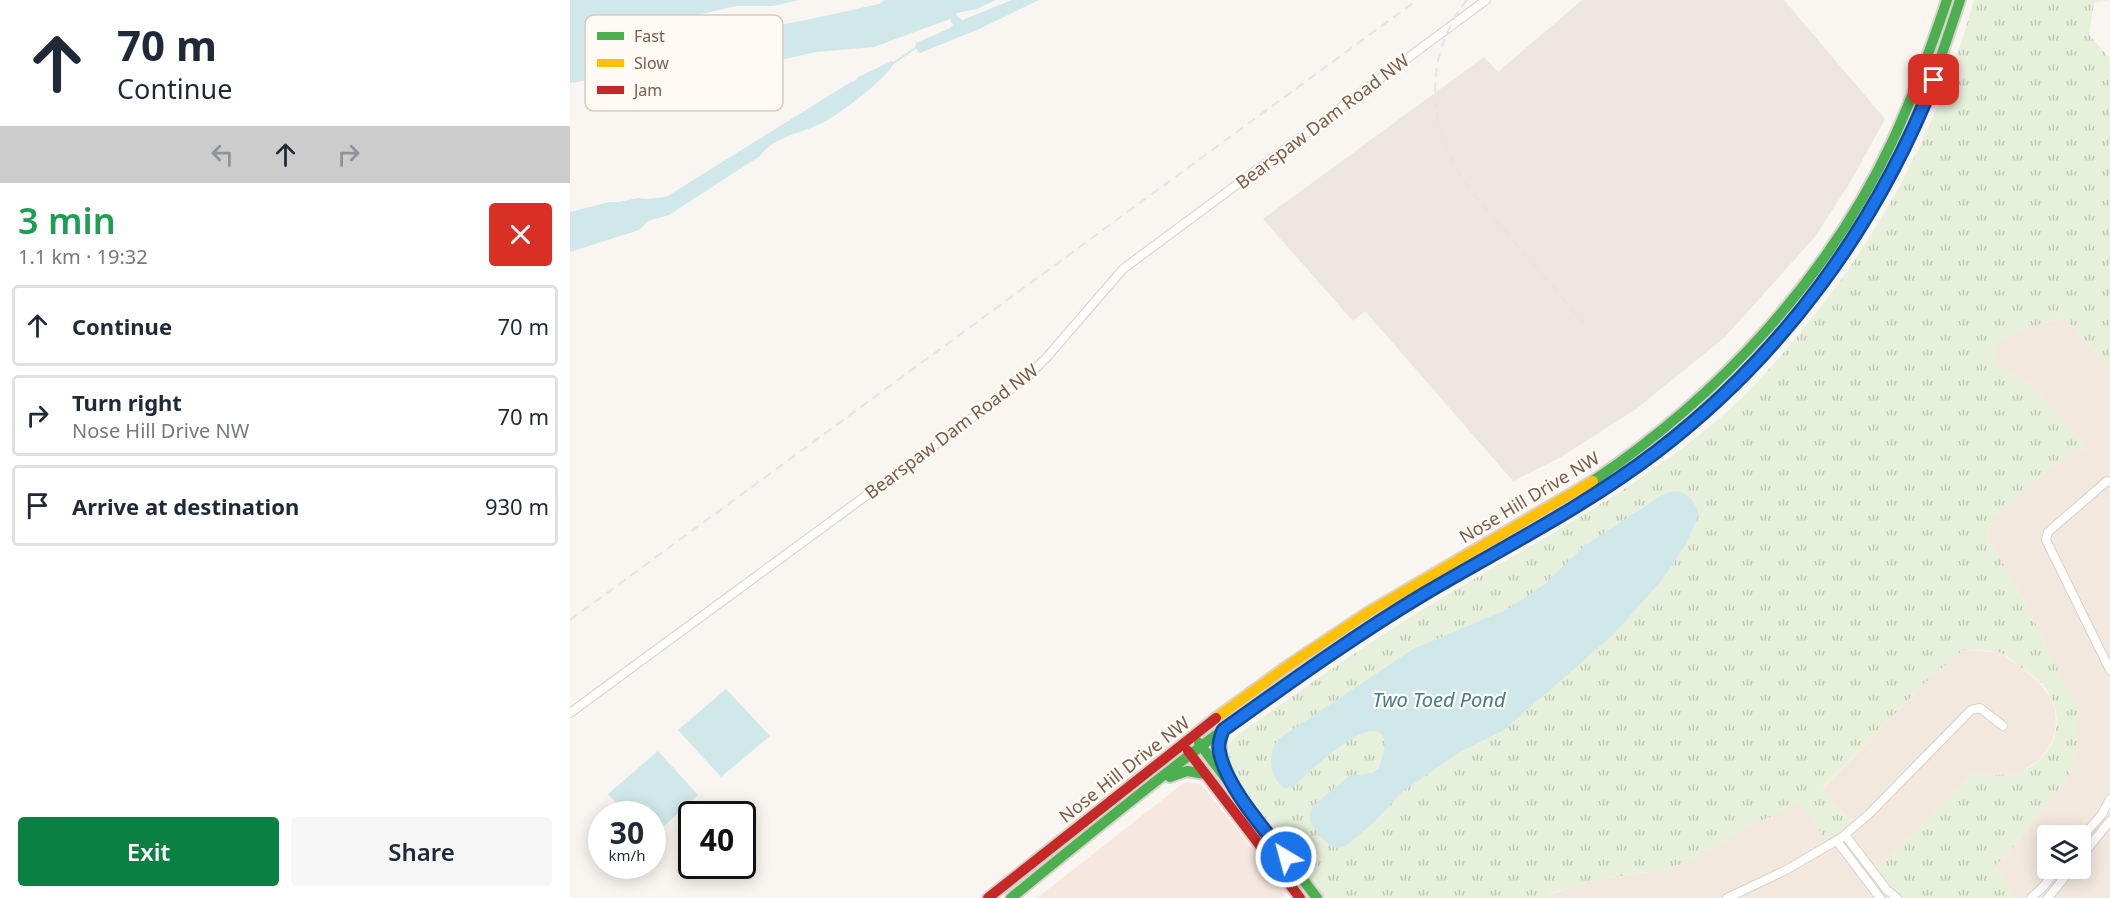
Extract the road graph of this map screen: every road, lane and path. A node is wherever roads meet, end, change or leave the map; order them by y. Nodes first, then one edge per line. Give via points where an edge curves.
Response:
1 (1486, 0) edge
2 (1947, 0) edge
3 (1960, 0) edge
4 (2110, 482) edge
5 (2110, 670) edge
6 (570, 713) edge
7 (2003, 726) dead end
8 (1223, 730) junction
9 (1193, 735) junction
10 (1182, 743) junction
11 (1202, 746) junction
12 (1191, 755) junction
13 (1205, 774) junction
14 (1239, 795) junction
15 (2110, 799) edge
16 (1131, 801) junction
17 (2102, 814) junction
18 (2110, 820) edge
19 (2091, 827) edge
20 (1841, 838) junction
21 (2091, 844) edge
22 (2049, 879) edge
23 (2063, 879) edge
24 (988, 898) edge
25 (1011, 898) edge
26 (1300, 898) edge
27 (1317, 898) edge
28 (1727, 898) edge
29 (1880, 898) edge
30 (1897, 898) edge
31 (2031, 898) edge
32 (2048, 898) edge

1 - 6 street, Bearspaw Dam Road NW via 1123,269 1025,379
2 - 9 street, Nose Hill Drive NW via 1909,106 1863,199 1794,299 1719,380 1657,434 1602,474 1381,604
3 - 8 street, Nose Hill Drive NW via 1928,95 1873,207 1811,300 1739,380 1682,432 1625,475 1356,637
4 - 5 street via 2048,532 2046,540
7 - 20 street via 1980,708 1971,710
8 - 11 street, Nose Hill Drive NW
8 - 14 street via 1219,751
9 - 10 street, Nose Hill Drive NW
9 - 11 street
10 - 12 street
10 - 24 street, Nose Hill Drive NW
11 - 12 street, Nose Hill Drive NW
11 - 14 street
12 - 13 street
12 - 16 street, Nose Hill Drive NW
13 - 16 street via 1195,770 1179,772
13 - 26 street
14 - 27 street
15 - 17 street
16 - 25 street, Nose Hill Drive NW
17 - 18 street
17 - 19 street
18 - 21 street
20 - 28 street
20 - 29 street
20 - 30 street
22 - 31 street
23 - 32 street

